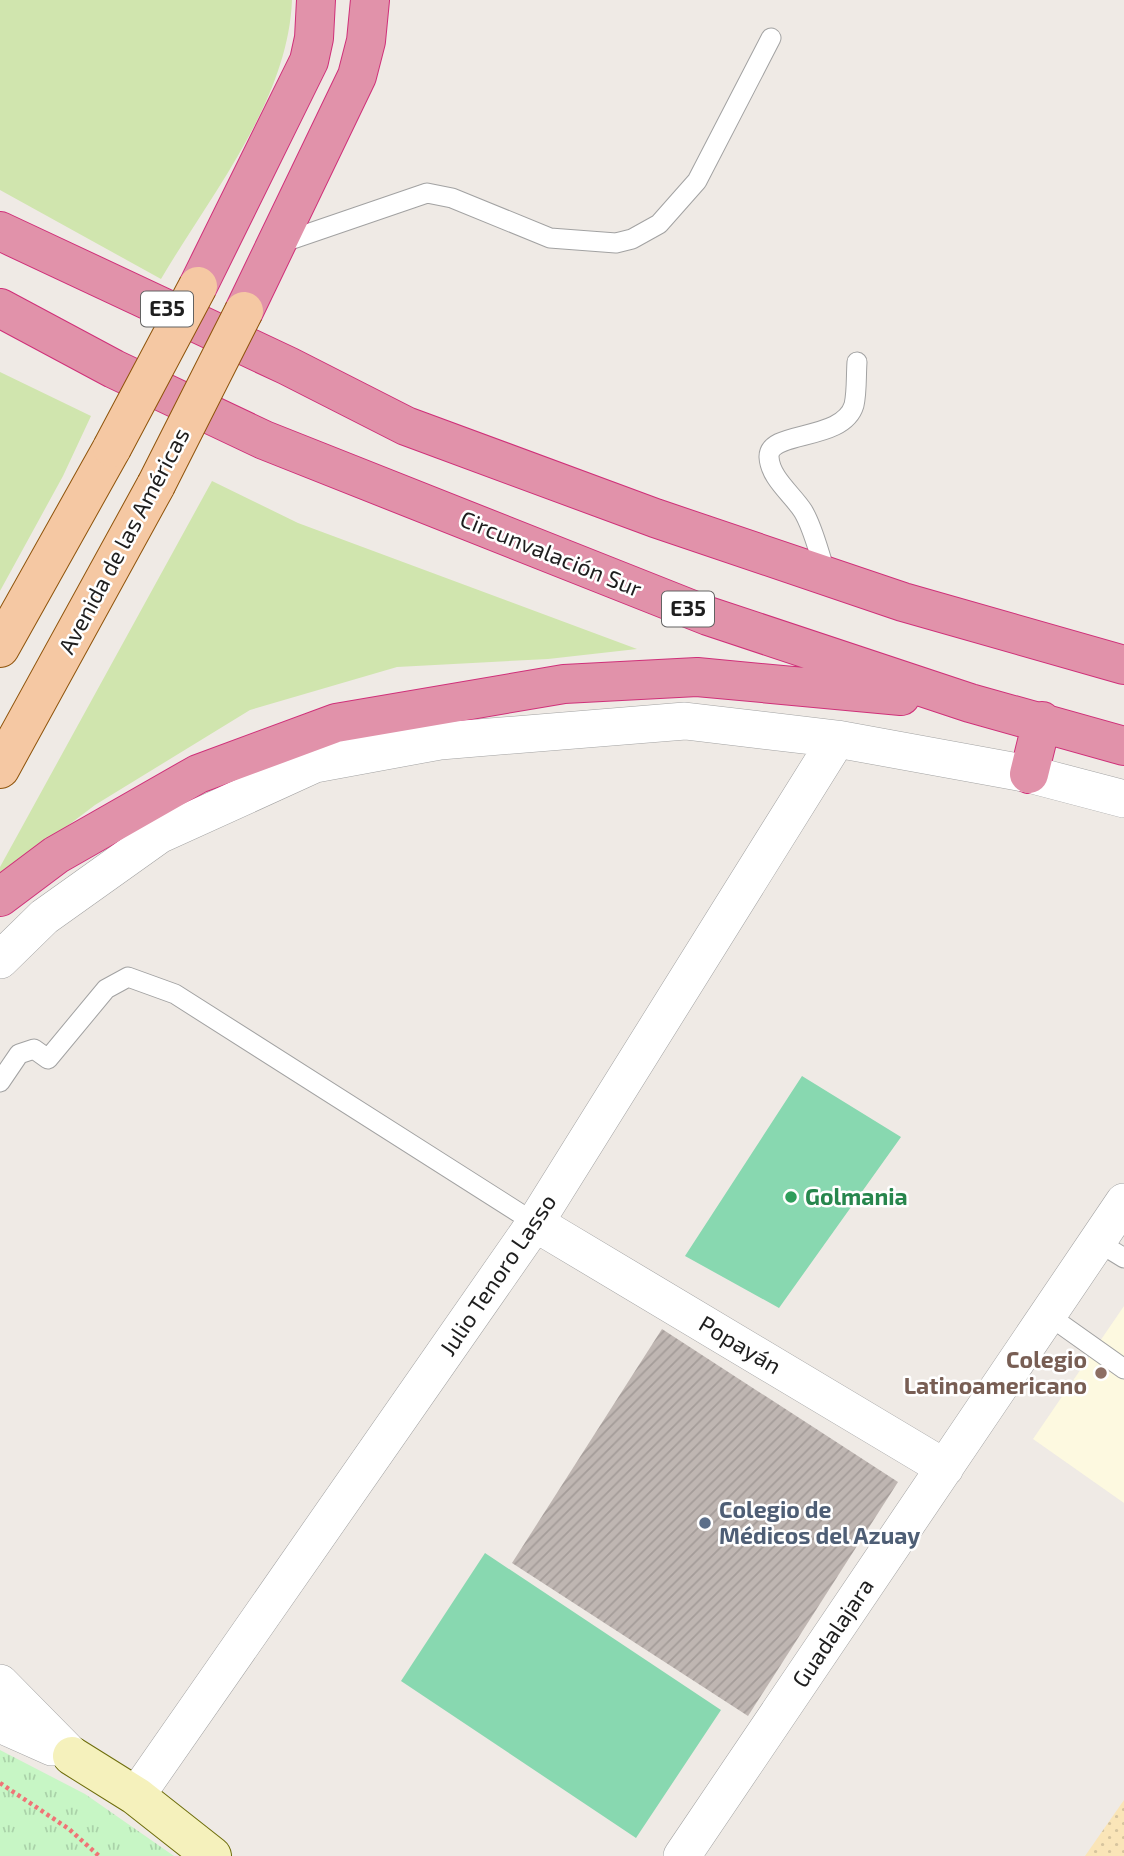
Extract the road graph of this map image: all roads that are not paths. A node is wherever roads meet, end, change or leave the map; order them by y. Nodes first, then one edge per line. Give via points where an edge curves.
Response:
1 (316, 0) edge
2 (370, 0) edge
3 (771, 38) dead end
4 (0, 231) edge
5 (277, 244) junction
6 (198, 286) joint
7 (0, 308) edge
8 (244, 311) joint
9 (857, 362) dead end
10 (827, 576) junction
11 (0, 648) edge
12 (1124, 666) edge
13 (970, 703) junction
14 (1042, 721) junction
15 (837, 739) junction
16 (1124, 746) edge
17 (0, 769) edge
18 (1029, 774) junction
19 (1124, 799) edge
20 (0, 897) edge
21 (0, 960) edge
22 (0, 1082) edge
23 (1124, 1202) edge
24 (535, 1223) junction
25 (1111, 1250) edge
26 (1048, 1315) junction
27 (1124, 1369) edge
28 (945, 1468) junction
29 (0, 1683) edge
30 (0, 1724) edge
31 (0, 1738) edge
32 (72, 1756) junction
33 (136, 1796) junction
34 (212, 1856) edge
35 (682, 1856) edge

1 - 6 highway via 314,38 303,73
2 - 5 highway via 357,76
3 - 5 lane via 696,181 659,224 632,239 616,243 551,238 452,198 426,193
4 - 10 highway, E35 via 406,426
5 - 8 highway
6 - 11 main road, bridge
7 - 13 highway, Circunvalación Sur / E35 via 114,369 264,440 708,617
8 - 17 main road, Avenida de las Américas, bridge via 156,485
9 - 10 lane via 854,407 832,430 781,441 769,454 772,469 804,512
10 - 12 highway, E35
13 - 14 highway, Circunvalación Sur / E35
13 - 20 highway via 697,677 564,684 336,723 198,774 56,855
14 - 16 highway, Circunvalación Sur / E35
14 - 18 highway
15 - 18 street
15 - 21 street via 685,721 440,741 315,764 159,835 44,916
15 - 24 street, Julio Tenoro Lasso
18 - 19 street
22 - 24 lane via 19,1054 34,1049 48,1059 106,989 128,977 175,994
23 - 25 street, Guadalajara
24 - 28 street, Popayán
24 - 33 street, Julio Tenoro Lasso
25 - 26 street, Guadalajara
26 - 27 lane
26 - 28 street, Guadalajara
28 - 35 street, Guadalajara
29 - 32 street
30 - 32 street
31 - 32 street
32 - 33 main road
33 - 34 main road

